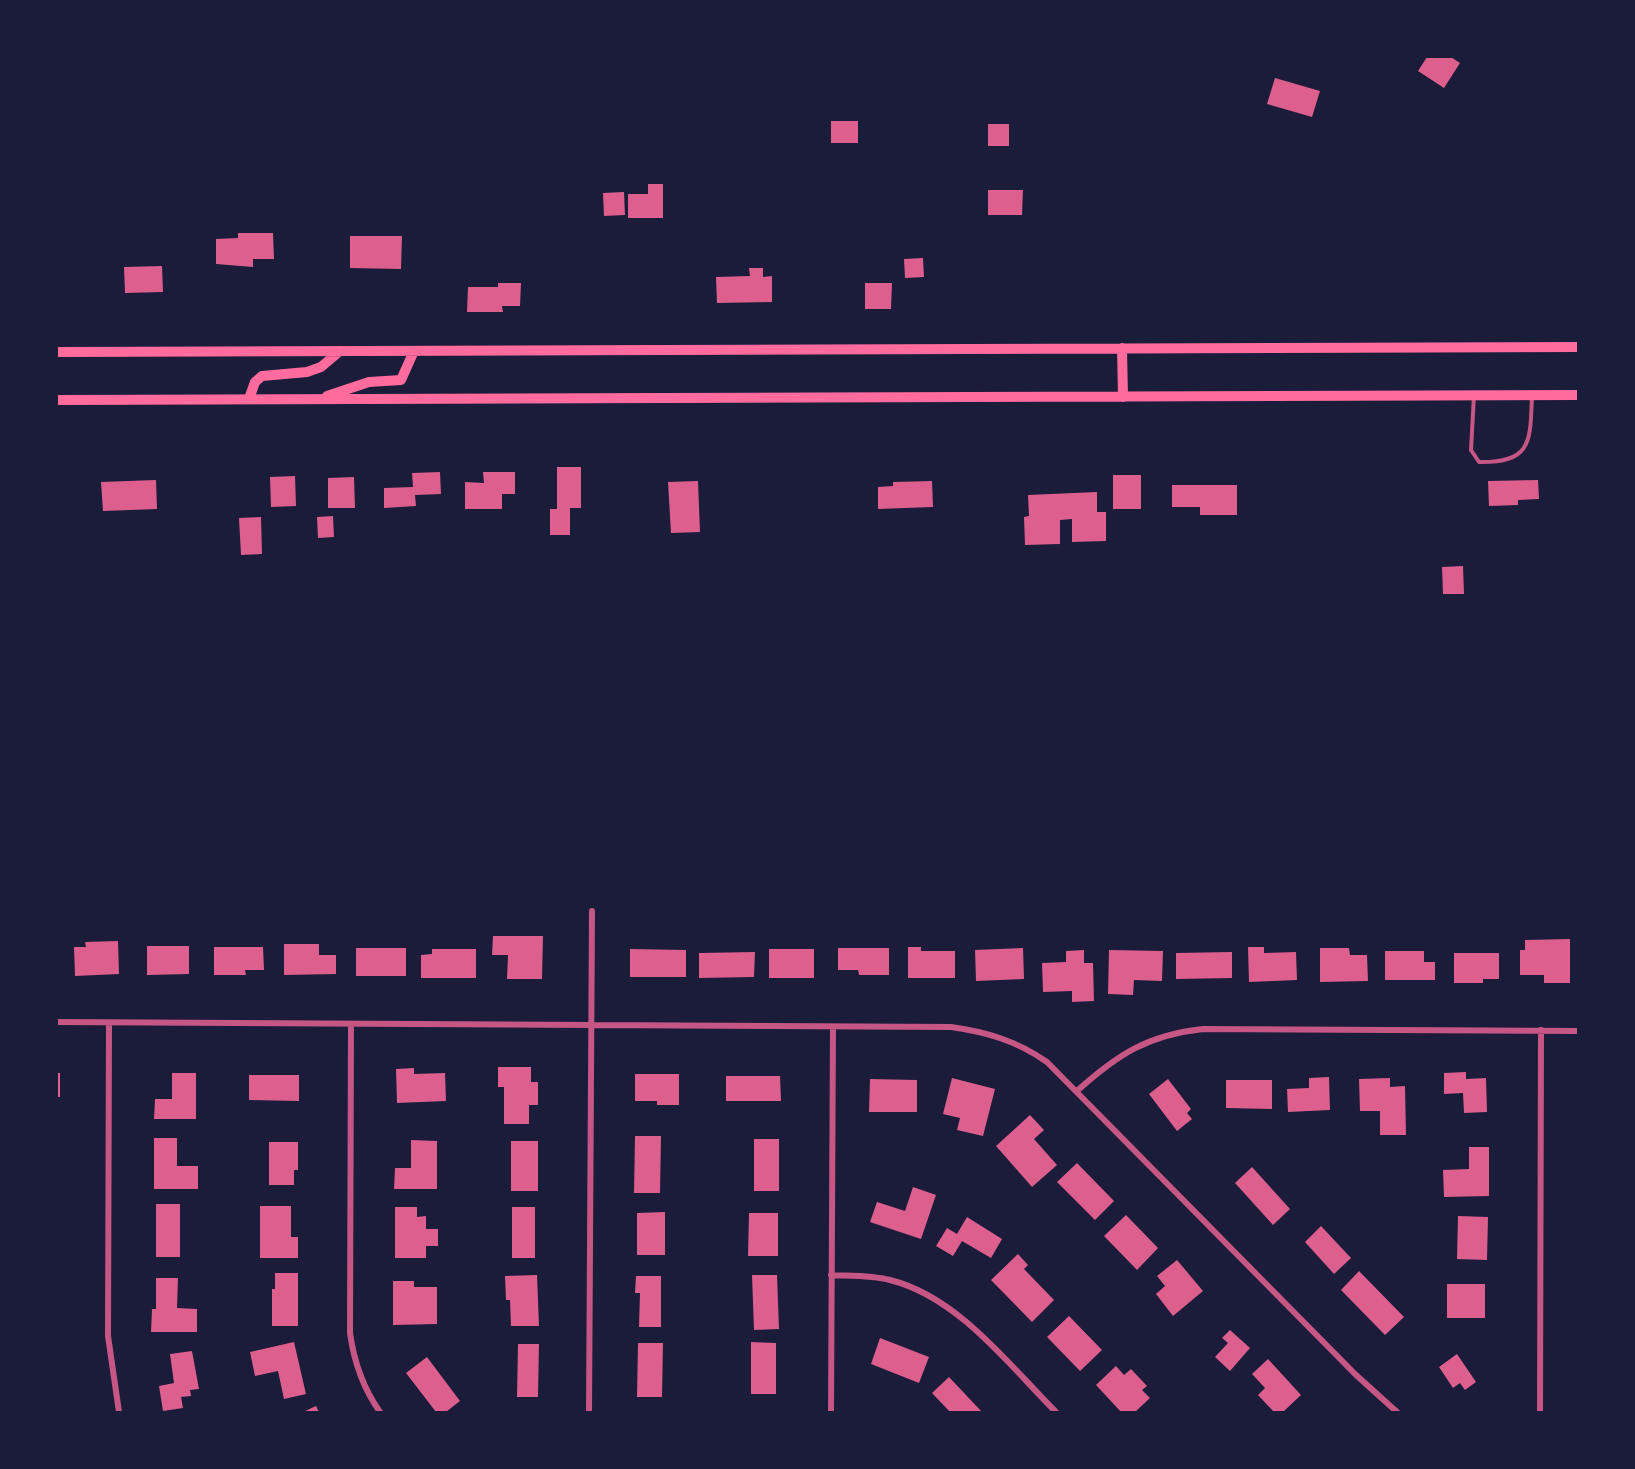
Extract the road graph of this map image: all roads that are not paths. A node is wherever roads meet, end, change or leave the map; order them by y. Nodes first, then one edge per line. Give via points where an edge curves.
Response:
1 (1578, 347) edge
2 (1122, 348) junction
3 (340, 351) junction
4 (414, 351) junction
5 (57, 352) edge
6 (1474, 395) junction
7 (1532, 395) junction
8 (1578, 395) edge
9 (1123, 397) junction
10 (249, 399) junction
11 (319, 399) junction
12 (57, 400) edge
13 (592, 911) dead end
14 (57, 1022) edge
15 (110, 1023) junction
16 (351, 1024) junction
17 (591, 1025) junction
18 (832, 1027) junction
19 (1541, 1030) junction
20 (1578, 1031) edge
21 (1077, 1091) junction
22 (831, 1275) junction
23 (120, 1412) edge
24 (380, 1412) edge
25 (589, 1412) edge
26 (831, 1412) edge
27 (1056, 1412) edge
28 (1396, 1412) edge
29 (1540, 1412) edge

1 - 2 main road
2 - 4 main road
2 - 9 main road
3 - 4 main road
3 - 5 main road
3 - 10 main road via 321,367 307,372 262,376 255,382
4 - 11 main road via 401,380 369,382
6 - 7 main road
6 - 7 lane via 1471,450 1479,462 1492,462 1520,454 1527,445
6 - 9 main road
7 - 8 main road
9 - 11 main road
10 - 11 main road
10 - 12 main road
13 - 17 street
14 - 15 street
15 - 16 street
15 - 23 street via 108,1336
16 - 17 street
16 - 24 street via 350,1333 363,1384
17 - 18 street
17 - 25 street
18 - 21 street via 979,1030 1026,1048
18 - 22 street
19 - 20 street
19 - 21 street via 1177,1032 1150,1039 1122,1054
19 - 29 street
21 - 28 street
22 - 26 street
22 - 27 street via 888,1279 936,1298

